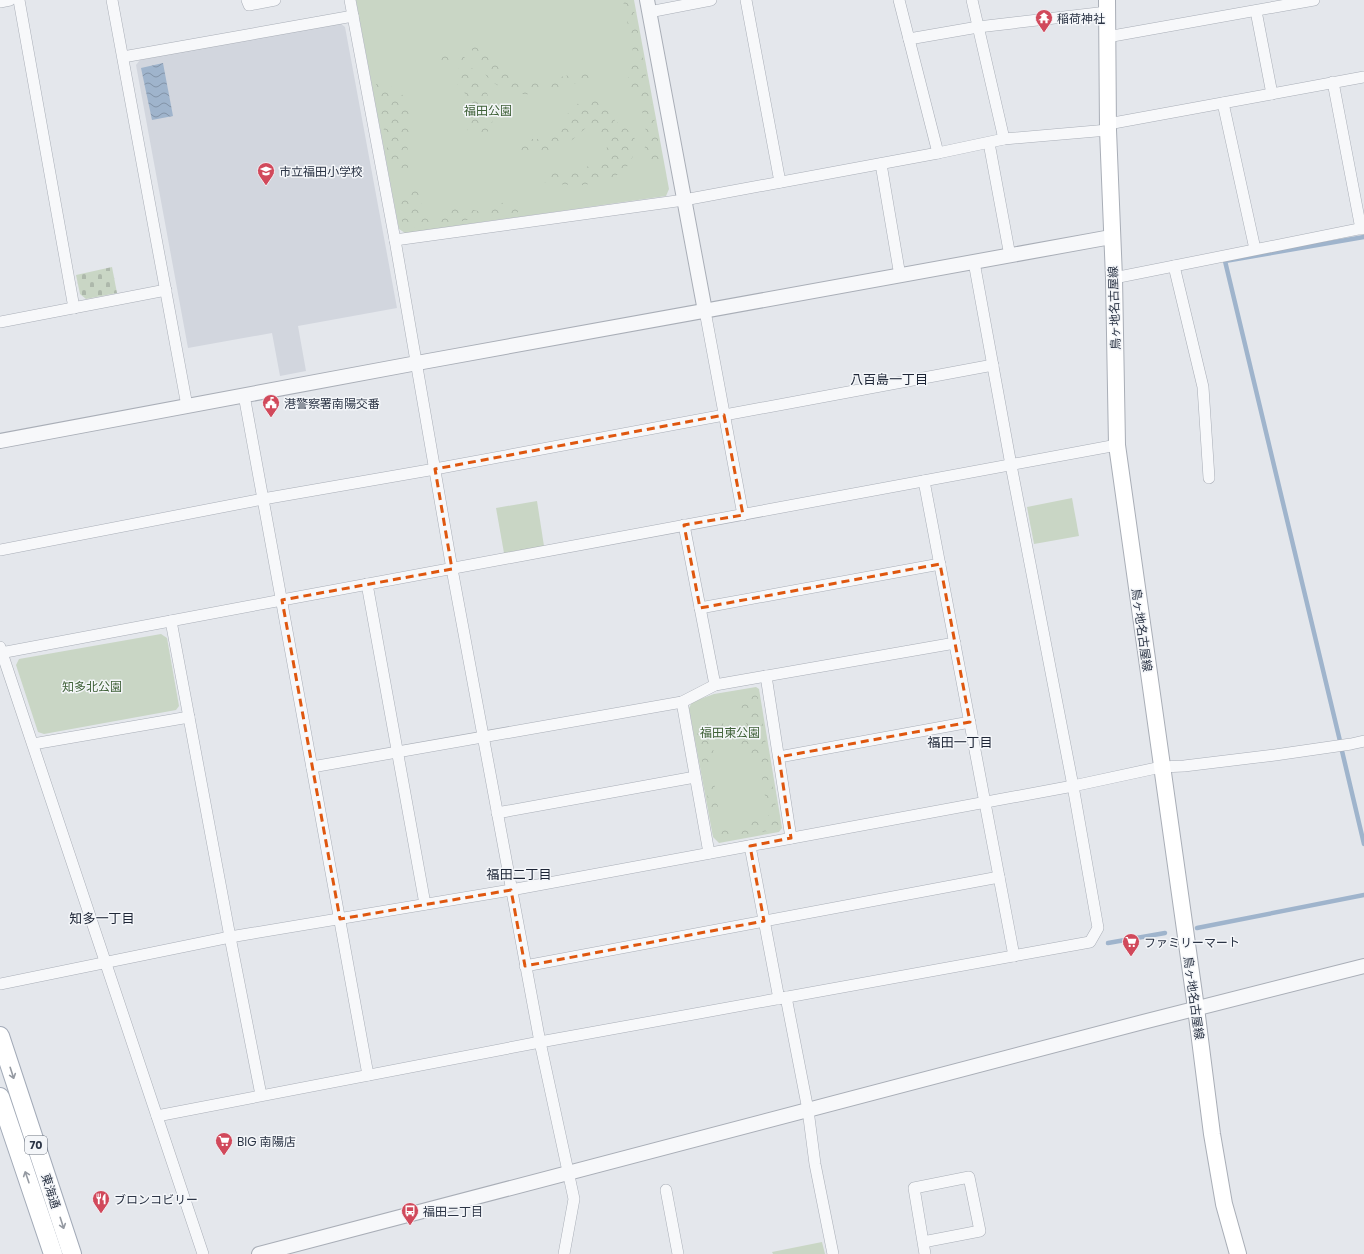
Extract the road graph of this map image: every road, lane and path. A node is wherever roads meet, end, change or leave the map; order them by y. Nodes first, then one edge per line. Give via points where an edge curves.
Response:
1 (10, 0) edge
2 (19, 0) edge
3 (112, 0) edge
4 (248, 0) edge
5 (275, 0) edge
6 (350, 0) edge
7 (710, 0) edge
8 (746, 0) edge
9 (899, 0) edge
10 (972, 0) edge
11 (1314, 0) edge
12 (0, 2) edge
13 (648, 6) edge
14 (1107, 6) edge
15 (1256, 11) junction
16 (353, 16) junction
17 (978, 27) junction
18 (1107, 37) junction
19 (909, 39) junction
20 (123, 57) junction
21 (1364, 76) edge
22 (1333, 82) junction
23 (1272, 94) junction
24 (1223, 103) junction
25 (1108, 127) junction
26 (1004, 139) junction
27 (989, 142) junction
28 (938, 153) junction
29 (880, 164) junction
30 (780, 182) junction
31 (684, 200) junction
32 (1362, 228) edge
33 (1111, 237) junction
34 (396, 240) junction
35 (1255, 250) junction
36 (1010, 256) junction
37 (974, 262) junction
38 (1174, 266) junction
39 (900, 276) junction
40 (1114, 278) junction
41 (166, 290) junction
42 (74, 308) junction
43 (705, 311) junction
44 (0, 322) edge
45 (416, 363) junction
46 (993, 365) junction
47 (244, 395) junction
48 (187, 406) junction
49 (724, 415) junction
50 (0, 441) edge
51 (1117, 446) junction
52 (1011, 465) junction
53 (435, 469) junction
54 (1210, 478) dead end
55 (924, 481) junction
56 (263, 499) junction
57 (743, 515) junction
58 (684, 526) junction
59 (0, 550) edge
60 (940, 564) junction
61 (452, 568) junction
62 (367, 584) junction
63 (282, 600) junction
64 (700, 608) junction
65 (171, 621) junction
66 (955, 643) junction
67 (1, 651) edge
68 (766, 676) junction
69 (715, 685) junction
70 (682, 702) junction
71 (189, 717) junction
72 (970, 722) junction
73 (483, 737) junction
74 (1364, 741) edge
75 (33, 744) junction
76 (397, 752) junction
77 (778, 757) junction
78 (1161, 767) junction
79 (312, 768) junction
80 (695, 777) junction
81 (1073, 786) junction
82 (985, 802) junction
83 (497, 814) junction
84 (791, 838) junction
85 (750, 846) junction
86 (709, 853) junction
87 (999, 877) junction
88 (511, 890) junction
89 (425, 904) junction
90 (340, 919) junction
91 (764, 921) junction
92 (230, 937) junction
93 (1014, 956) junction
94 (106, 962) junction
95 (525, 966) junction
96 (1364, 966) edge
97 (0, 984) edge
98 (783, 998) junction
99 (1196, 1008) junction
100 (0, 1036) edge
101 (540, 1042) junction
102 (368, 1075) junction
103 (261, 1095) junction
104 (0, 1097) edge
105 (808, 1110) junction
106 (157, 1116) junction
107 (568, 1172) junction
108 (666, 1190) dead end
109 (922, 1242) junction
110 (53, 1254) edge
111 (72, 1254) edge
112 (203, 1254) edge
113 (259, 1254) edge
114 (564, 1254) edge
115 (678, 1254) edge
116 (833, 1254) edge
117 (924, 1254) edge
118 (1238, 1254) edge

1 - 12 street
2 - 42 street
3 - 20 street
4 - 5 street via 249,5
6 - 16 street
7 - 13 street
8 - 30 street
9 - 19 street
10 - 17 street
11 - 15 street
13 - 31 street
14 - 17 street
14 - 18 main road, 鳥ヶ地名古屋線
15 - 18 street
15 - 23 street
16 - 20 street
16 - 34 street
17 - 19 street
17 - 26 street
18 - 25 main road, 鳥ヶ地名古屋線
19 - 28 street
20 - 41 street
21 - 22 street
22 - 23 street
22 - 32 street
23 - 24 street
24 - 25 street
24 - 35 street
25 - 26 street
25 - 33 main road, 鳥ヶ地名古屋線
26 - 27 street
27 - 28 street
27 - 36 street
28 - 29 street
29 - 30 street
29 - 39 street
30 - 31 street
31 - 34 street
31 - 43 street
32 - 35 street
33 - 36 street
33 - 40 main road, 鳥ヶ地名古屋線
34 - 45 street
35 - 38 street
36 - 37 street
37 - 39 street
37 - 46 street
38 - 40 street
38 - 54 street via 1203,387
39 - 43 street
40 - 51 main road, 鳥ヶ地名古屋線
41 - 42 street
41 - 48 street
42 - 44 street
43 - 45 street
43 - 49 street
45 - 47 street
45 - 53 street
46 - 49 street
46 - 52 street
47 - 48 street
47 - 56 street
48 - 50 street
49 - 53 street
49 - 57 street
51 - 52 street
51 - 78 main road, 鳥ヶ地名古屋線
52 - 55 street
52 - 81 street
53 - 56 street
53 - 61 street
55 - 57 street
55 - 60 street
56 - 59 street
56 - 63 street
57 - 58 street
58 - 61 street
58 - 64 street
60 - 64 street
60 - 66 street
61 - 62 street
61 - 73 street
62 - 63 street
62 - 76 street
63 - 65 street
63 - 79 street
64 - 69 street
65 - 67 street
65 - 71 street
66 - 68 street
66 - 72 street
67 - 75 street
68 - 69 street
68 - 77 street
69 - 70 street
70 - 73 street
70 - 80 street
71 - 75 street
71 - 92 street
72 - 77 street
72 - 82 street
73 - 76 street
73 - 83 street
74 - 78 street via 1268,756
75 - 94 street
76 - 79 street
76 - 89 street
77 - 84 street
78 - 81 street
78 - 99 main road, 鳥ヶ地名古屋線
79 - 90 street
80 - 83 street
80 - 86 street
81 - 82 street
81 - 93 street via 1098,928 1090,942
82 - 84 street
82 - 87 street
83 - 88 street
84 - 85 street
85 - 86 street
85 - 91 street
86 - 88 street
87 - 91 street
87 - 93 street
88 - 89 street
88 - 95 street
89 - 90 street
90 - 92 street
90 - 102 street
91 - 95 street
91 - 98 street
92 - 94 street
92 - 103 street
93 - 98 street
94 - 97 street
94 - 106 street
95 - 101 street
96 - 99 street
98 - 101 street
98 - 105 street
99 - 105 street
99 - 118 main road, 鳥ヶ地名古屋線 via 1213,1141 1224,1204
100 -> 111 main road, 東海通 / 70
101 - 102 street
101 - 107 street
102 - 103 street
103 - 106 street
110 -> 104 main road, 東海通 / 70
105 - 107 street
105 - 116 street via 815,1164
106 - 112 street
107 - 113 street
107 - 114 street via 574,1199
108 - 115 street
109 - 109 street via 980,1231 968,1177 914,1188
109 - 117 street

